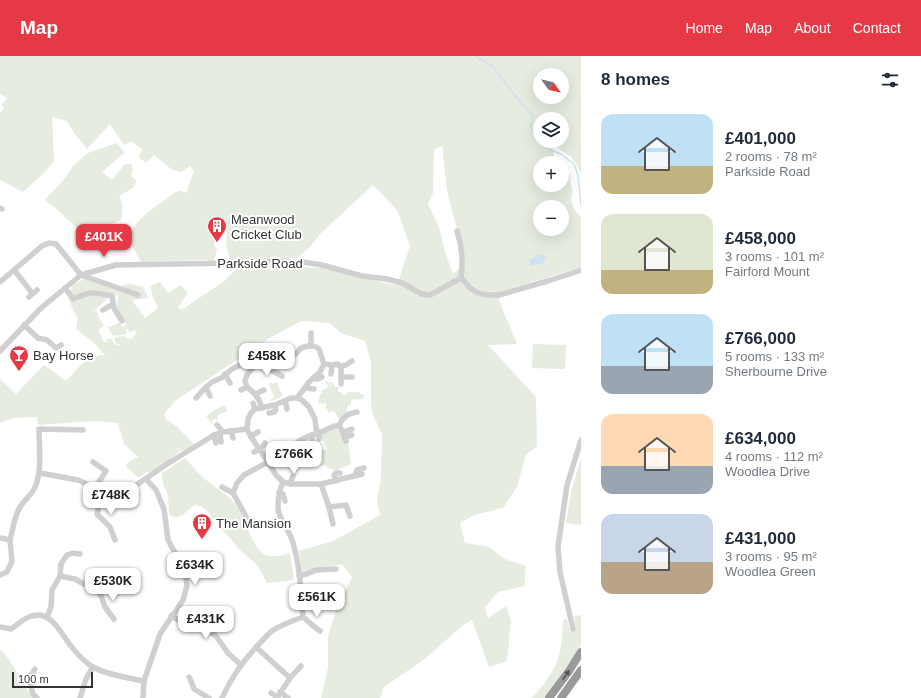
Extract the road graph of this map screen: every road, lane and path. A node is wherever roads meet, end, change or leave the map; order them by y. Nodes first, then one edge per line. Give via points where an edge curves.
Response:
1 (457, 231) dead end
2 (14, 270) junction
3 (581, 270) edge
4 (81, 275) junction
5 (461, 278) junction
6 (0, 282) edge
7 (65, 288) junction
8 (33, 293) dead end
9 (138, 294) dead end
10 (114, 304) junction
11 (103, 310) dead end
12 (122, 321) dead end
13 (24, 325) junction
14 (312, 335) dead end
15 (61, 346) dead end
16 (313, 346) junction
17 (0, 351) edge
18 (257, 352) dead end
19 (296, 354) dead end
20 (267, 359) dead end
21 (352, 361) dead end
22 (324, 364) junction
23 (336, 364) junction
24 (258, 365) junction
25 (225, 374) junction
26 (331, 374) dead end
27 (282, 376) dead end
28 (322, 377) dead end
29 (341, 377) junction
30 (313, 378) junction
31 (352, 378) dead end
32 (230, 384) dead end
33 (341, 384) dead end
34 (206, 387) junction
35 (247, 387) junction
36 (305, 388) junction
37 (314, 389) dead end
38 (241, 390) dead end
39 (264, 390) dead end
40 (255, 394) junction
41 (210, 396) dead end
42 (196, 398) dead end
43 (297, 398) junction
44 (285, 401) junction
45 (253, 403) dead end
46 (275, 405) junction
47 (258, 408) junction
48 (287, 409) dead end
49 (357, 412) dead end
50 (270, 414) dead end
51 (217, 425) dead end
52 (339, 426) junction
53 (247, 429) junction
54 (83, 430) dead end
55 (231, 431) junction
56 (258, 432) dead end
57 (352, 432) dead end
58 (219, 433) junction
59 (312, 435) junction
60 (251, 436) junction
61 (319, 436) junction
62 (233, 438) dead end
63 (581, 440) edge
64 (219, 442) dead end
65 (265, 443) dead end
66 (295, 444) dead end
67 (260, 448) junction
68 (313, 448) dead end
69 (254, 452) dead end
70 (93, 462) dead end
71 (268, 462) junction
72 (364, 468) dead end
73 (40, 473) junction
74 (340, 473) dead end
75 (358, 475) junction
76 (369, 475) dead end
77 (293, 476) dead end
78 (146, 479) junction
79 (336, 481) junction
80 (283, 482) junction
81 (290, 484) junction
82 (321, 484) junction
83 (222, 487) dead end
84 (95, 488) junction
85 (103, 491) junction
86 (279, 492) junction
87 (233, 493) junction
88 (285, 501) dead end
89 (329, 507) junction
90 (350, 516) dead end
91 (333, 524) dead end
92 (252, 527) dead end
93 (0, 538) edge
94 (10, 540) junction
95 (116, 540) dead end
96 (80, 554) dead end
97 (336, 569) dead end
98 (0, 575) edge
99 (60, 576) junction
100 (299, 576) junction
101 (129, 589) dead end
102 (100, 593) junction
103 (171, 616) junction
104 (47, 617) junction
105 (303, 617) junction
106 (114, 619) dead end
107 (0, 627) edge
108 (573, 629) dead end
109 (320, 631) dead end
110 (256, 647) junction
111 (581, 652) edge
112 (241, 665) junction
113 (301, 666) dead end
114 (93, 667) junction
115 (34, 669) dead end
116 (581, 670) edge
117 (189, 677) dead end
118 (290, 678) junction
119 (144, 681) junction
120 (271, 694) dead end
121 (278, 696) edge
122 (37, 698) edge
123 (80, 698) edge
124 (143, 698) edge
125 (209, 698) edge
126 (222, 698) edge
127 (288, 698) edge
128 (549, 698) edge
129 (562, 698) edge

1 - 5 street via 462,266
2 - 4 street via 49,243 56,244
2 - 6 street
2 - 8 street
3 - 5 street via 499,295 476,292
4 - 5 street, Parkside Road via 116,264 303,262 362,276 387,279 430,295
4 - 7 street, Parkside Road
4 - 9 street
7 - 10 street via 73,299 87,293 97,293 112,296
7 - 13 street, Parkside Road
10 - 11 street
10 - 12 street
13 - 15 street via 38,338 47,340 56,348
13 - 17 street, Parkside Road
14 - 16 street
16 - 19 street via 301,348
16 - 22 street via 319,349
18 - 24 street via 252,359
20 - 24 street
21 - 23 street via 346,365
22 - 23 street
22 - 30 street
23 - 26 street
23 - 29 street via 341,368
24 - 25 street via 240,365
24 - 27 street via 275,369
24 - 35 street via 247,375
25 - 32 street
25 - 34 street
28 - 30 street
29 - 31 street
29 - 33 street
30 - 36 street
34 - 41 street
34 - 42 street
35 - 38 street
35 - 40 street
36 - 37 street
36 - 43 street
39 - 40 street
40 - 47 street via 259,400
43 - 44 street
43 - 61 street via 313,408
44 - 46 street
44 - 48 street
45 - 47 street
46 - 47 street
46 - 50 street via 276,411
47 - 53 street via 251,413
49 - 52 street via 349,411
51 - 58 street
52 - 57 street via 344,437
52 - 61 street via 334,426
53 - 55 street
53 - 60 street
54 - 73 street via 39,429
55 - 58 street
55 - 62 street
56 - 60 street
58 - 64 street
58 - 78 street
59 - 61 street
59 - 66 street
59 - 68 street
60 - 67 street
63 - 108 street via 567,485 558,547 560,572
65 - 67 street
67 - 69 street
67 - 71 street
70 - 84 street via 106,471
71 - 80 street
71 - 87 street via 244,475
72 - 75 street via 357,470
73 - 84 street via 78,480
73 - 94 street via 32,493 20,508
74 - 79 street via 334,475
75 - 76 street
75 - 79 street
77 - 81 street
78 - 85 street via 123,493
78 - 103 street via 156,490 164,509 168,540 185,571 187,586 183,600
79 - 82 street
80 - 81 street
80 - 86 street
81 - 82 street
82 - 89 street
83 - 87 street
84 - 85 street
85 - 95 street via 97,514 110,527
86 - 88 street via 283,494
86 - 100 street via 278,510 293,542
87 - 92 street
89 - 90 street via 346,505
89 - 91 street
93 - 94 street
94 - 98 street via 12,561 7,572
96 - 99 street via 67,555
97 - 100 street via 316,570
99 - 102 street via 75,579
99 - 104 street via 52,590
100 - 105 street
101 - 102 street via 123,585
102 - 106 street via 105,607
103 - 112 street via 216,636 228,653
103 - 119 street via 160,634
104 - 107 street via 29,616 11,629
104 - 114 street via 56,625 71,647
105 - 109 street
105 - 110 street via 271,632
110 - 112 street
110 - 118 street
128 -> 111 highway
112 - 126 street
113 - 118 street
114 - 119 street
114 - 123 street
115 - 122 street via 29,678 33,694
116 - 129 highway
117 - 125 street via 194,689
118 - 121 street
119 - 124 street
120 - 121 street
121 - 127 street

